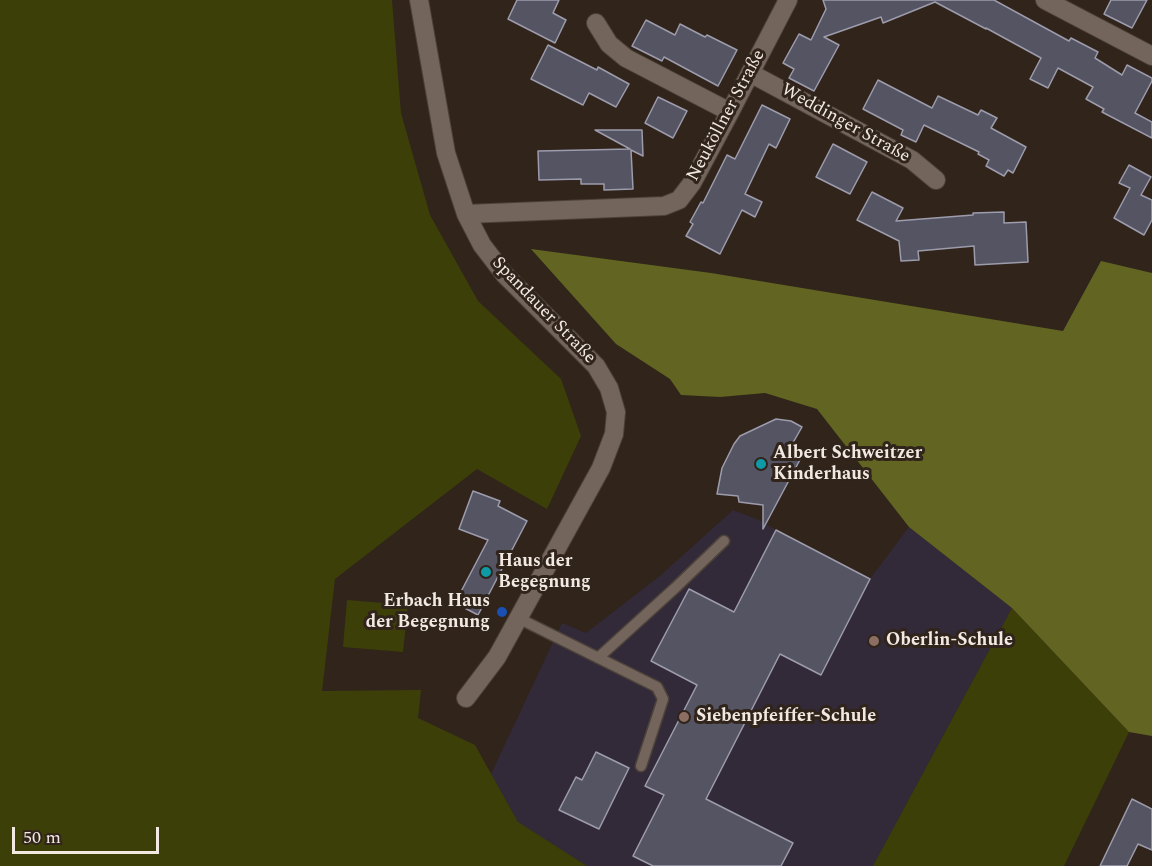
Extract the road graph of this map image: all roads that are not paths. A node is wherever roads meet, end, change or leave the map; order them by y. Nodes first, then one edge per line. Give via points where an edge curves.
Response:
1 (419, 0) edge
2 (788, 0) edge
3 (1046, 0) edge
4 (596, 23) dead end
5 (1152, 56) edge
6 (750, 73) junction
7 (730, 112) junction
8 (936, 180) dead end
9 (466, 214) junction
10 (724, 541) dead end
11 (519, 618) junction
12 (598, 658) junction
13 (466, 698) dead end
14 (641, 766) dead end

1 - 9 street, Spandauer Straße via 446,153
2 - 6 street, Neuköllner Straße
3 - 5 street
4 - 7 street via 609,44 626,58
6 - 7 street, Neuköllner Straße
6 - 8 street, Weddinger Straße via 912,160
7 - 9 street, Neuköllner Straße via 692,183 679,200 664,206
9 - 11 street, Spandauer Straße via 482,245 505,275 596,366 609,388 616,412 614,434 601,468
10 - 12 lane
11 - 12 lane
11 - 13 street, Spandauer Straße via 497,657
12 - 14 lane via 657,687 663,699

